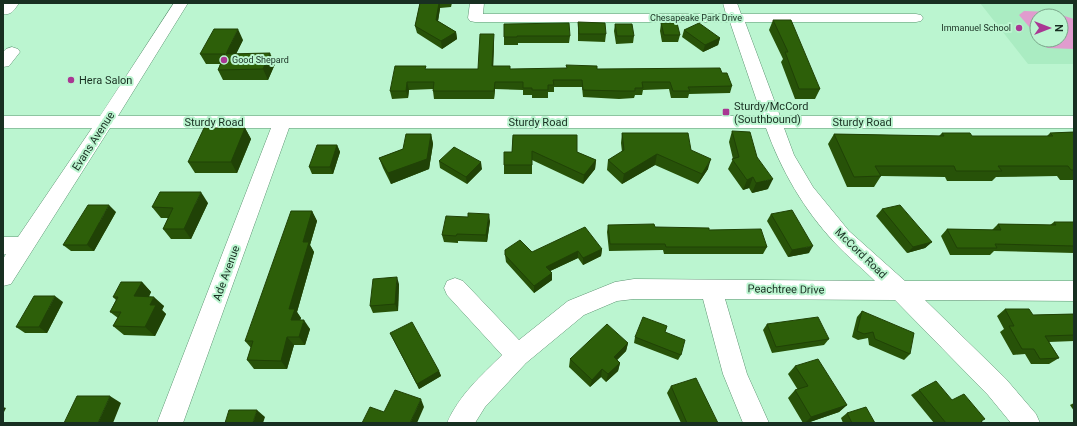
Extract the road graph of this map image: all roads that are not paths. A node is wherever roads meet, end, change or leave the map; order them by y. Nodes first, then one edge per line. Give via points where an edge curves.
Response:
1 (181, 3) edge
2 (477, 3) edge
3 (906, 3) edge
4 (732, 10) edge
5 (3, 122) edge
6 (105, 122) junction
7 (282, 122) junction
8 (773, 122) junction
9 (1074, 122) edge
10 (24, 245) junction
11 (3, 246) edge
12 (3, 277) edge
13 (455, 288) dead end
14 (712, 289) junction
15 (900, 290) junction
16 (1074, 291) edge
17 (518, 355) junction
18 (170, 423) edge
19 (460, 423) edge
20 (756, 423) edge
21 (1028, 423) edge

1 - 6 street, Evans Avenue
2 - 4 street, Chesapeake Park Drive via 475,18
3 - 4 street, Chesapeake Park Drive via 916,18
4 - 8 street, McCord Road
5 - 6 street, Sturdy Road
6 - 7 street, Sturdy Road
6 - 10 street, Evans Avenue
7 - 8 street, Sturdy Road
7 - 18 street, Ade Avenue
8 - 9 street, Sturdy Road
8 - 15 street, McCord Road via 785,155 806,192 842,237
10 - 11 street
10 - 12 street, Evans Avenue
13 - 17 street
14 - 15 street, Peachtree Drive
14 - 17 street, Peachtree Drive via 634,288 609,294 576,308
14 - 20 street via 732,366
15 - 16 street, Peachtree Drive
15 - 21 street, McCord Road via 997,387
17 - 19 street, Peachtree Drive via 476,398

